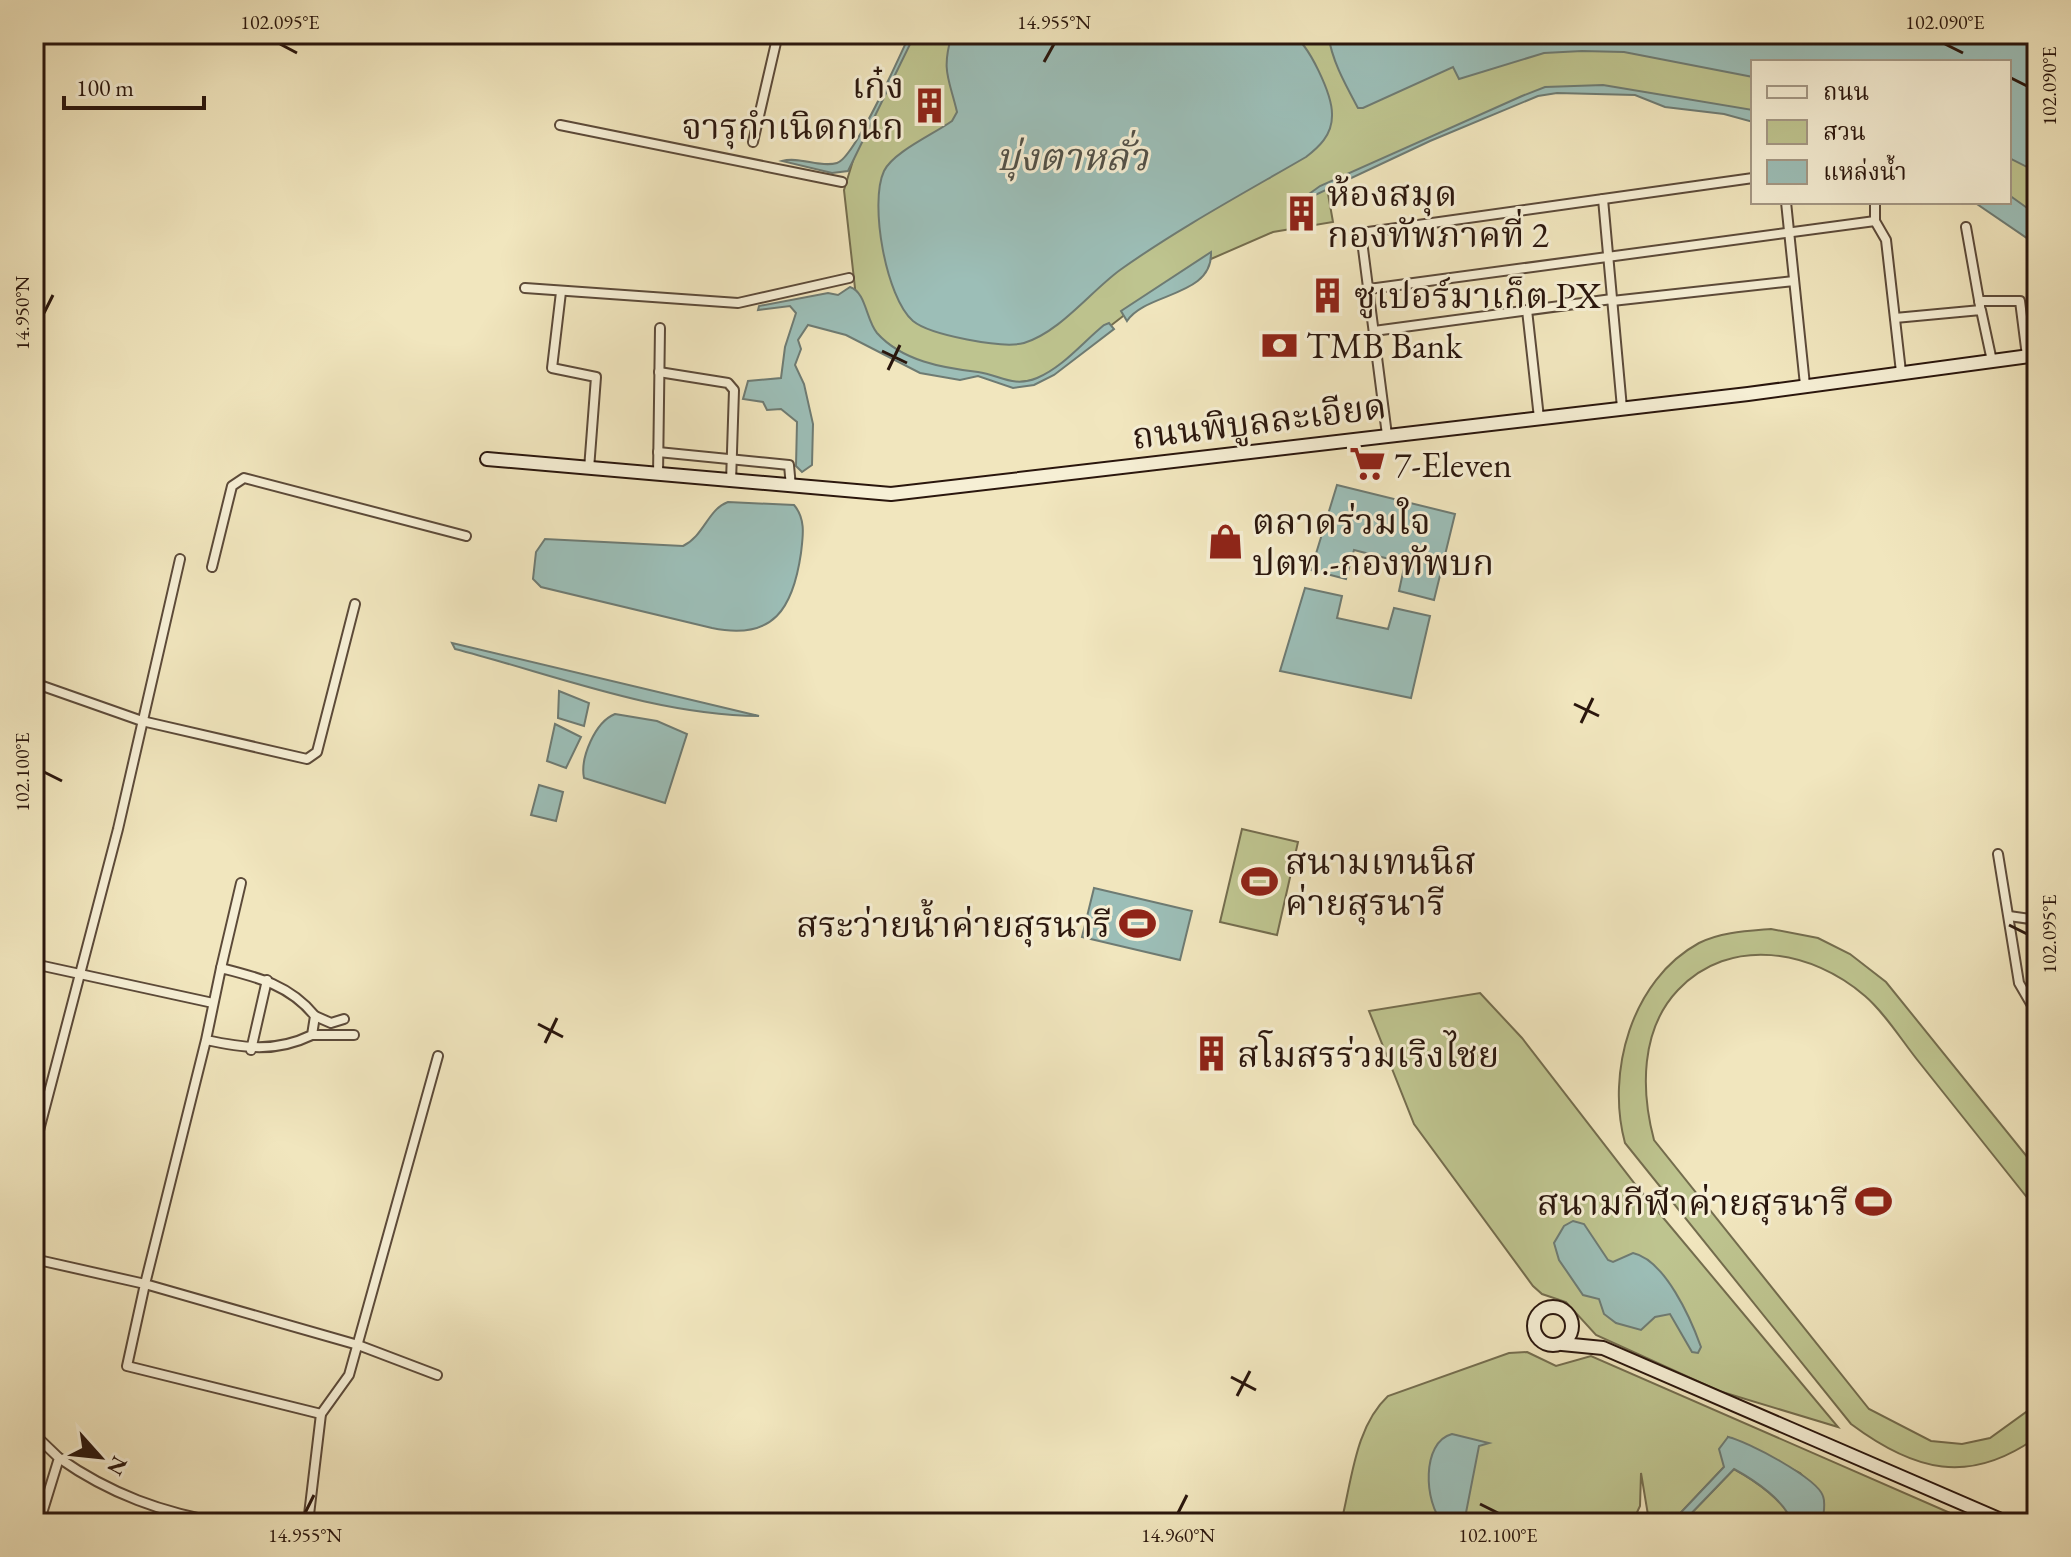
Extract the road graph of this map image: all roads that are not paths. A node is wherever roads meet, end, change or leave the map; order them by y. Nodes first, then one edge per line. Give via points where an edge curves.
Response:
1 (778, 34) edge
2 (560, 125) dead end
3 (753, 142) dead end
4 (1751, 178) edge
5 (842, 182) dead end
6 (1603, 199) junction
7 (1786, 204) edge
8 (1875, 204) edge
9 (1875, 221) junction
10 (1966, 227) dead end
11 (1789, 232) junction
12 (1608, 256) junction
13 (849, 278) dead end
14 (1794, 281) junction
15 (525, 288) dead end
16 (1369, 289) junction
17 (561, 292) junction
18 (1612, 300) junction
19 (1980, 306) junction
20 (1527, 310) junction
21 (1895, 318) junction
22 (660, 328) dead end
23 (1374, 331) junction
24 (2032, 356) edge
25 (1992, 361) junction
26 (659, 372) junction
27 (1901, 372) junction
28 (1805, 385) junction
29 (1622, 408) junction
30 (1539, 418) junction
31 (1387, 435) junction
32 (658, 452) junction
33 (487, 459) dead end
34 (732, 459) junction
35 (589, 469) junction
36 (658, 475) junction
37 (731, 482) junction
38 (791, 488) junction
39 (466, 536) dead end
40 (180, 559) dead end
41 (212, 567) dead end
42 (355, 604) dead end
43 (34, 683) edge
44 (142, 721) junction
45 (1998, 854) dead end
46 (241, 883) dead end
47 (2009, 916) junction
48 (2037, 920) edge
49 (34, 964) edge
50 (221, 968) junction
51 (79, 975) junction
52 (267, 980) junction
53 (213, 1003) junction
54 (2037, 1014) edge
55 (315, 1016) junction
56 (344, 1019) dead end
57 (312, 1035) junction
58 (354, 1035) dead end
59 (206, 1040) junction
60 (251, 1050) junction
61 (438, 1056) dead end
62 (37, 1138) dead end
63 (34, 1259) edge
64 (145, 1284) junction
65 (1572, 1324) junction
66 (1562, 1344) junction
67 (358, 1345) junction
68 (1596, 1346) junction
69 (437, 1375) dead end
70 (321, 1414) junction
71 (34, 1434) edge
72 (59, 1458) junction
73 (39, 1523) edge
74 (224, 1523) edge
75 (308, 1523) edge
76 (2008, 1523) edge

1 - 3 street
2 - 5 street
4 - 6 street
6 - 12 street
6 - 16 street via 1361,233
7 - 11 street
8 - 9 street
9 - 11 street
9 - 21 street via 1886,240
10 - 19 street
11 - 12 street
11 - 14 street
12 - 16 street
12 - 18 street
13 - 17 street via 738,303
14 - 18 street
14 - 28 street
15 - 17 street
16 - 23 street
17 - 35 street via 552,368 596,377
18 - 20 street
18 - 29 street
19 - 21 street
19 - 24 street via 2020,301
19 - 25 street
20 - 23 street
20 - 30 street
21 - 27 street
22 - 26 street
23 - 31 street
24 - 25 street, ถนนพิบูลละเอียด
25 - 27 street, ถนนพิบูลละเอียด
26 - 32 street
26 - 34 street via 728,383 734,390
27 - 28 street, ถนนพิบูลละเอียด
28 - 29 street, ถนนพิบูลละเอียด
29 - 30 street, ถนนพิบูลละเอียด
30 - 31 street, ถนนพิบูลละเอียด
31 - 38 street, ถนนพิบูลละเอียด via 891,494
32 - 34 street
32 - 36 street
33 - 35 street, ถนนพิบูลละเอียด
34 - 37 street
34 - 38 street via 789,465
35 - 36 street, ถนนพิบูลละเอียด
36 - 37 street, ถนนพิบูลละเอียด
37 - 38 street, ถนนพิบูลละเอียด
39 - 41 street via 244,478 232,486
40 - 44 street
42 - 44 street via 317,752 307,759
43 - 44 street
44 - 51 street
45 - 47 street
46 - 50 street
47 - 48 street
47 - 54 street via 2019,983
49 - 51 street
50 - 52 street
50 - 53 street
51 - 53 street
51 - 62 street
52 - 55 street via 294,994
52 - 60 street
53 - 59 street
55 - 56 street via 331,1023
55 - 57 street
57 - 58 street
57 - 60 street via 292,1045
59 - 60 street
59 - 64 street
61 - 67 street
63 - 64 street
64 - 67 street
64 - 70 street via 127,1366
65 - 66 street
65 - 66 street via 1567,1312 1555,1307 1537,1315 1533,1328 1539,1340 1550,1346
65 - 68 street
66 - 68 street
67 - 69 street
67 - 70 street via 349,1375
68 - 76 street
70 - 75 street
71 - 72 street
72 - 73 street
72 - 74 street via 94,1483 131,1499

